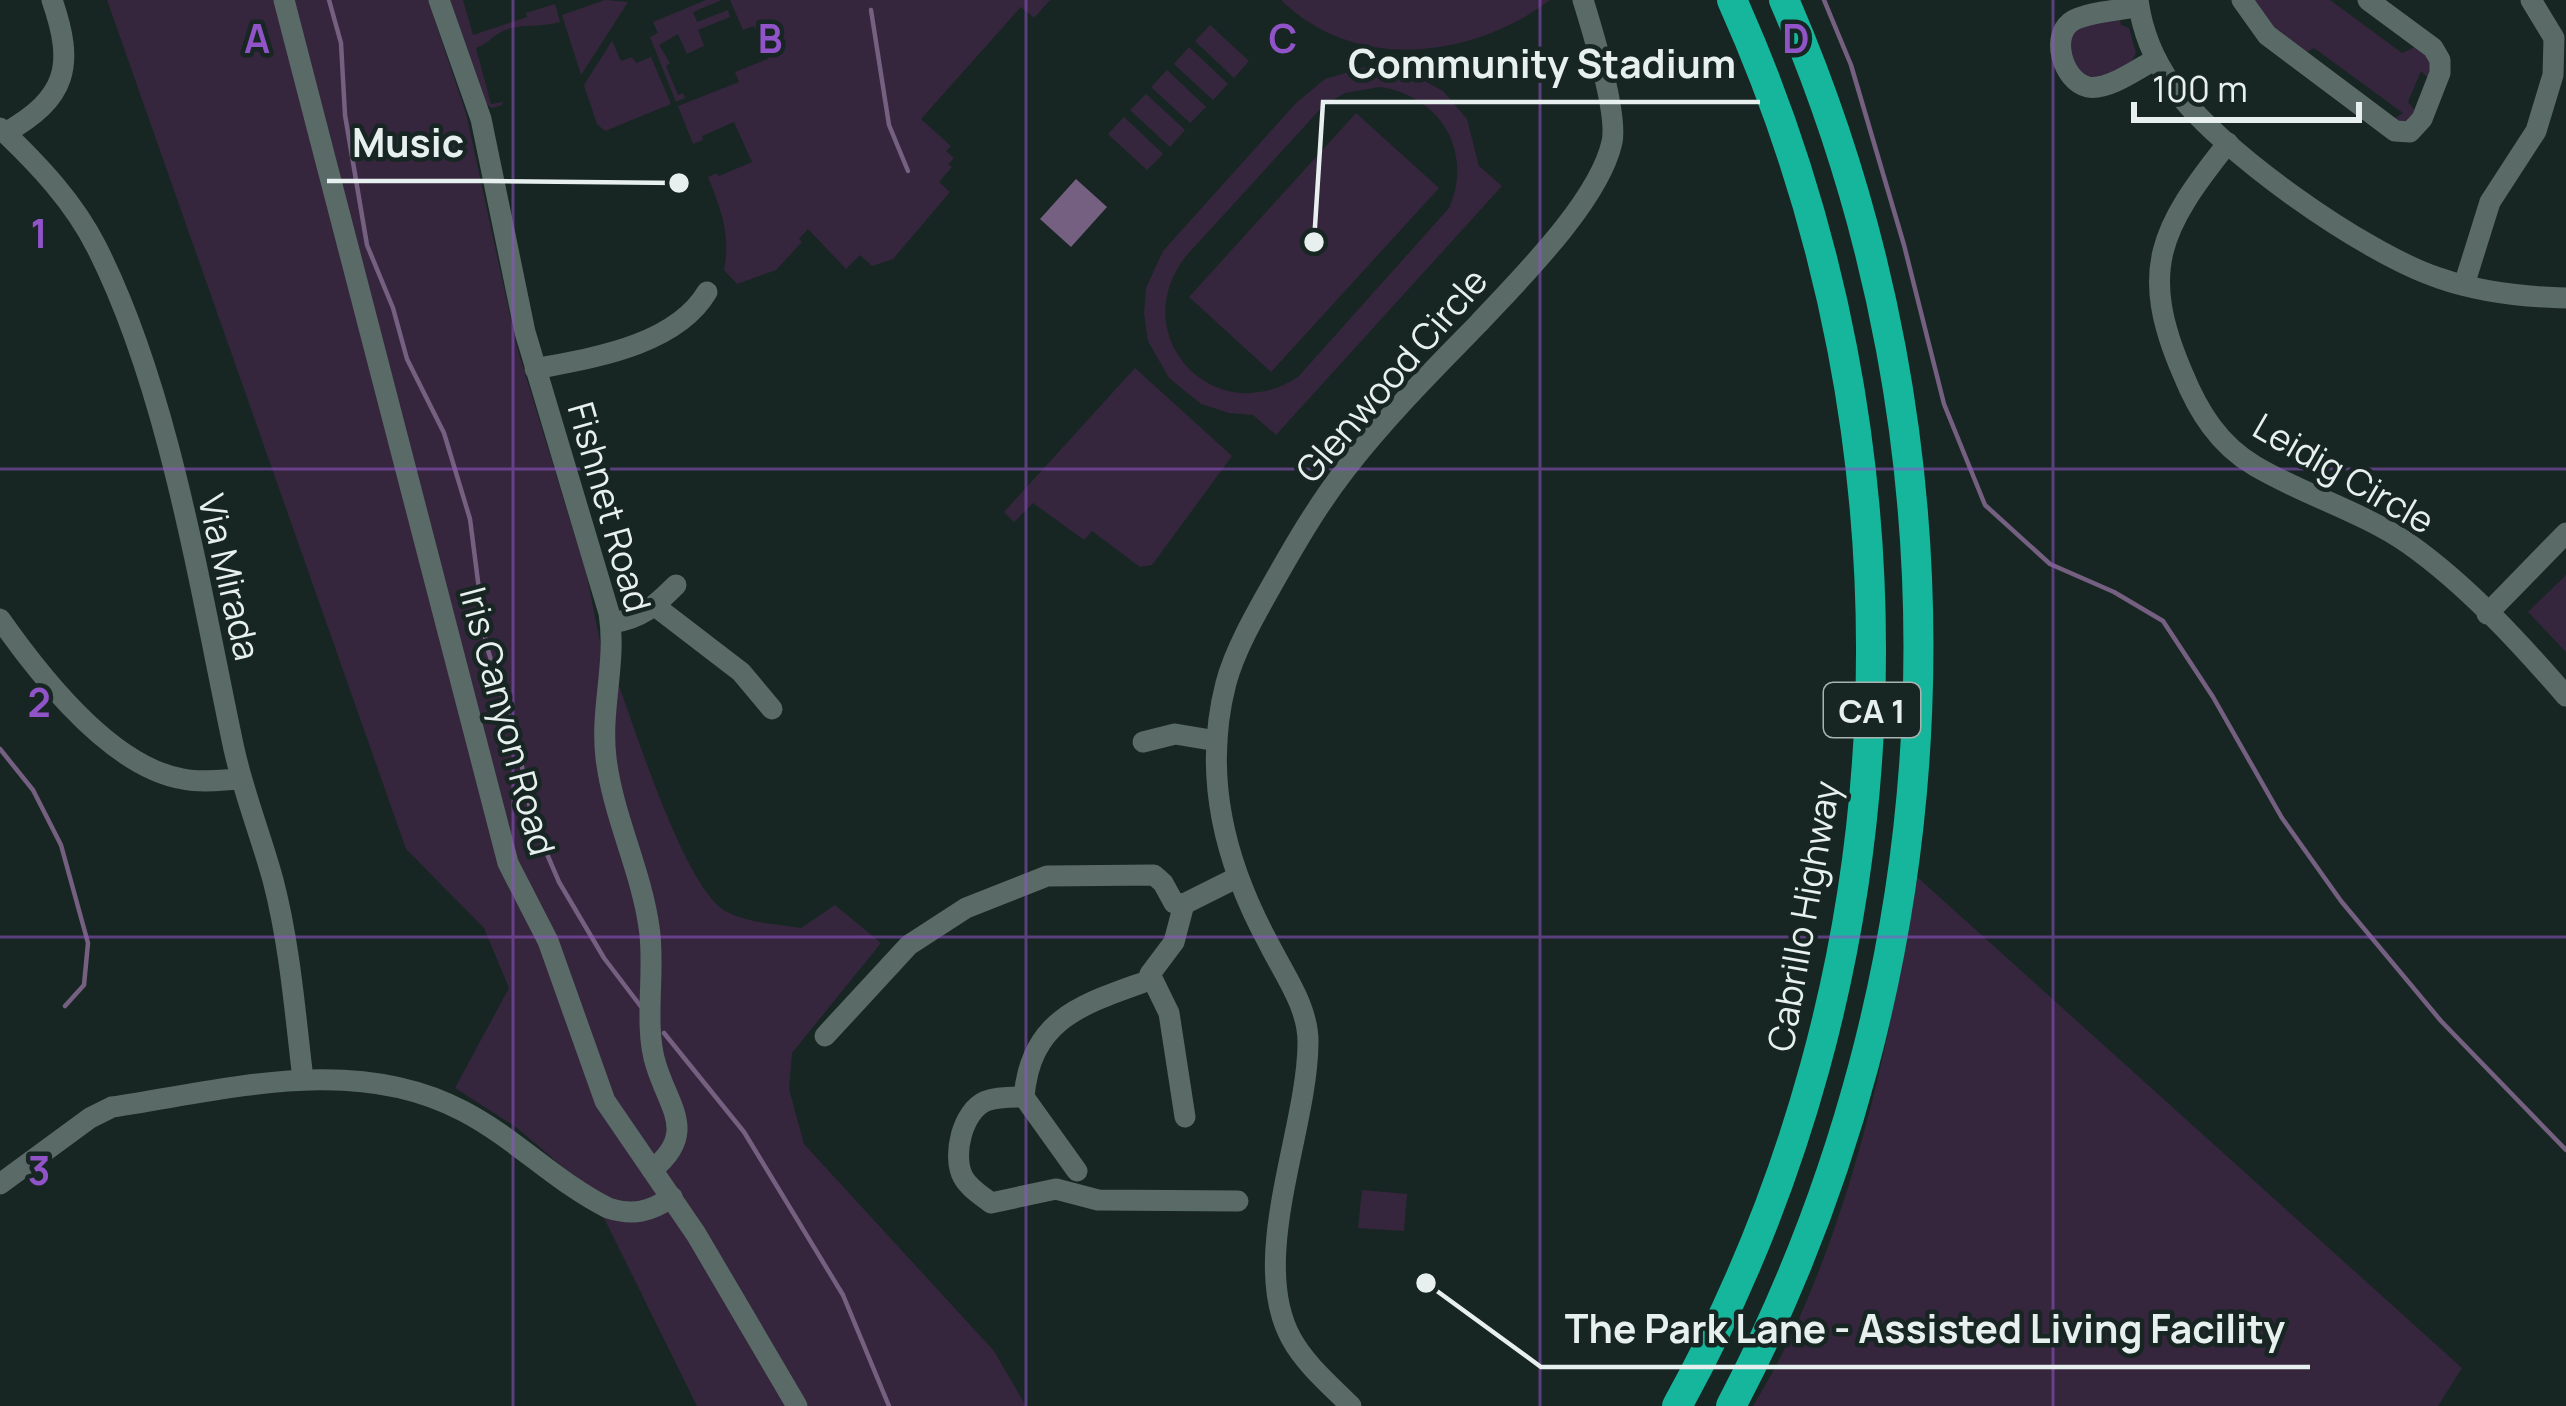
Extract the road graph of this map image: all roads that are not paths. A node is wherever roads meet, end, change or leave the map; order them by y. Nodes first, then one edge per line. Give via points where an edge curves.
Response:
1 (52, 0) edge
2 (284, 0) edge
3 (439, 0) edge
4 (1583, 0) edge
5 (1732, 0) edge
6 (1784, 0) edge
7 (2242, 0) edge
8 (2368, 0) edge
9 (2531, 0) edge
10 (2138, 3) edge
11 (2561, 49) edge
12 (2156, 58) junction
13 (2, 130) edge
14 (2228, 143) junction
15 (2464, 285) junction
16 (707, 292) dead end
17 (2566, 298) edge
18 (535, 369) junction
19 (2566, 532) edge
20 (676, 585) dead end
21 (655, 606) junction
22 (2487, 614) junction
23 (0, 619) edge
24 (611, 622) junction
25 (2566, 696) edge
26 (772, 709) dead end
27 (1217, 741) junction
28 (1143, 742) dead end
29 (241, 779) junction
30 (1236, 878) junction
31 (1184, 904) junction
32 (1150, 980) junction
33 (825, 1036) dead end
34 (303, 1079) junction
35 (1024, 1097) junction
36 (1185, 1117) dead end
37 (652, 1170) junction
38 (1077, 1171) junction
39 (0, 1184) edge
40 (1056, 1189) junction
41 (672, 1197) junction
42 (1098, 1200) junction
43 (1238, 1201) dead end
44 (797, 1406) edge
45 (1351, 1406) edge
46 (1677, 1406) edge
47 (1731, 1406) edge

1 - 13 street via 65,44 61,80 28,119
2 - 37 street, Iris Canyon Road via 508,862 553,954 605,1101
3 - 18 street, Fishnet Road via 481,119
4 - 27 street, Glenwood Circle via 1612,129 1603,164 1534,264 1323,500 1256,611 1226,681
5 - 46 highway, Cabrillo Highway / CA 1 via 1798,169 1849,376 1870,552 1871,731 1851,911 1811,1087 1752,1252
6 - 47 highway, CA 1 via 1851,181 1894,356 1917,536 1919,735 1901,902 1865,1070 1803,1252
7 - 8 street via 2277,43 2396,131 2410,133 2440,60
9 - 11 street
10 - 12 street
10 - 12 street via 2068,24 2060,44 2068,73 2095,87
11 - 15 street via 2536,131 2490,202
12 - 14 street via 2185,102
13 - 29 street, Via Mirada via 77,215 134,335
14 - 15 street via 2368,246
14 - 22 street, Leidig Circle via 2176,214 2160,260 2159,307 2194,400 2239,455 2391,533
15 - 17 street
16 - 18 street via 687,317 640,341
18 - 24 street, Fishnet Road
19 - 22 street
20 - 21 street
21 - 24 street
21 - 26 street via 741,672
22 - 25 street, Leidig Circle
23 - 29 street via 89,724 134,758 184,780
24 - 37 street, Fishnet Road via 607,765 649,926 654,1060 678,1126 673,1148
27 - 28 street via 1175,734
27 - 30 street, Glenwood Circle via 1220,818
29 - 34 street, Via Mirada via 280,915
30 - 31 street
30 - 45 street, Glenwood Circle via 1308,1033 1276,1252 1278,1302 1294,1343
31 - 32 street via 1174,942
31 - 33 street via 1174,903 1154,875 1047,876 926,932
32 - 35 street via 1054,1024 1033,1053
32 - 36 street via 1169,1013
34 - 39 street via 112,1107
34 - 41 street via 381,1083 459,1108 626,1214
35 - 38 street
35 - 40 street via 983,1102 969,1115 958,1160 964,1180 991,1203
37 - 41 street, Iris Canyon Road
38 - 40 street
38 - 42 street via 1086,1173
40 - 42 street
41 - 44 street, Iris Canyon Road
42 - 43 street

